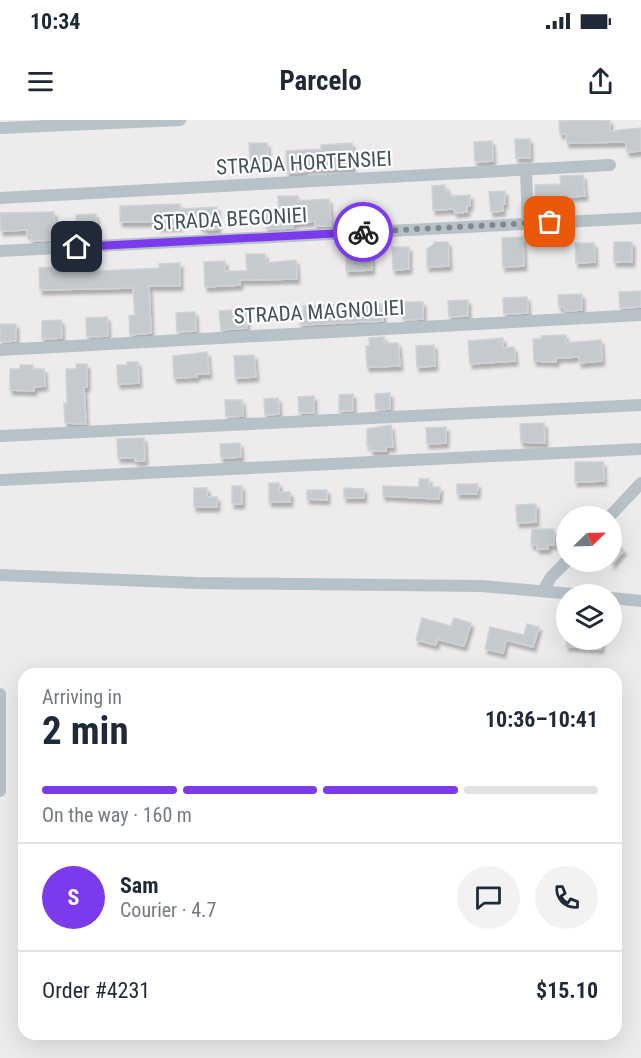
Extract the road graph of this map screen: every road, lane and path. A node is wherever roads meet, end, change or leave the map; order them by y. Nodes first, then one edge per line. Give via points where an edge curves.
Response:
1 (180, 120) edge
2 (0, 128) edge
3 (610, 165) dead end
4 (526, 171) junction
5 (0, 198) edge
6 (641, 218) edge
7 (528, 223) junction
8 (0, 251) edge
9 (641, 315) edge
10 (0, 350) edge
11 (641, 405) edge
12 (0, 436) edge
13 (641, 449) edge
14 (0, 480) edge
15 (641, 483) edge
16 (619, 506) edge
17 (556, 572) edge
18 (0, 575) edge
19 (543, 591) junction
20 (556, 592) edge
21 (622, 599) edge
22 (641, 601) edge
23 (0, 694) edge
24 (0, 791) edge

1 - 2 street
3 - 4 street, STRADA HORTENSIEI
4 - 5 street, STRADA HORTENSIEI
4 - 7 street
6 - 7 street, STRADA BEGONIEI
7 - 8 street, STRADA BEGONIEI
9 - 10 street, STRADA MAGNOLIEI
11 - 12 street
13 - 14 street
15 - 16 street
17 - 19 street
18 - 19 street via 195,583 481,586
19 - 20 street
21 - 22 street
23 - 24 street

